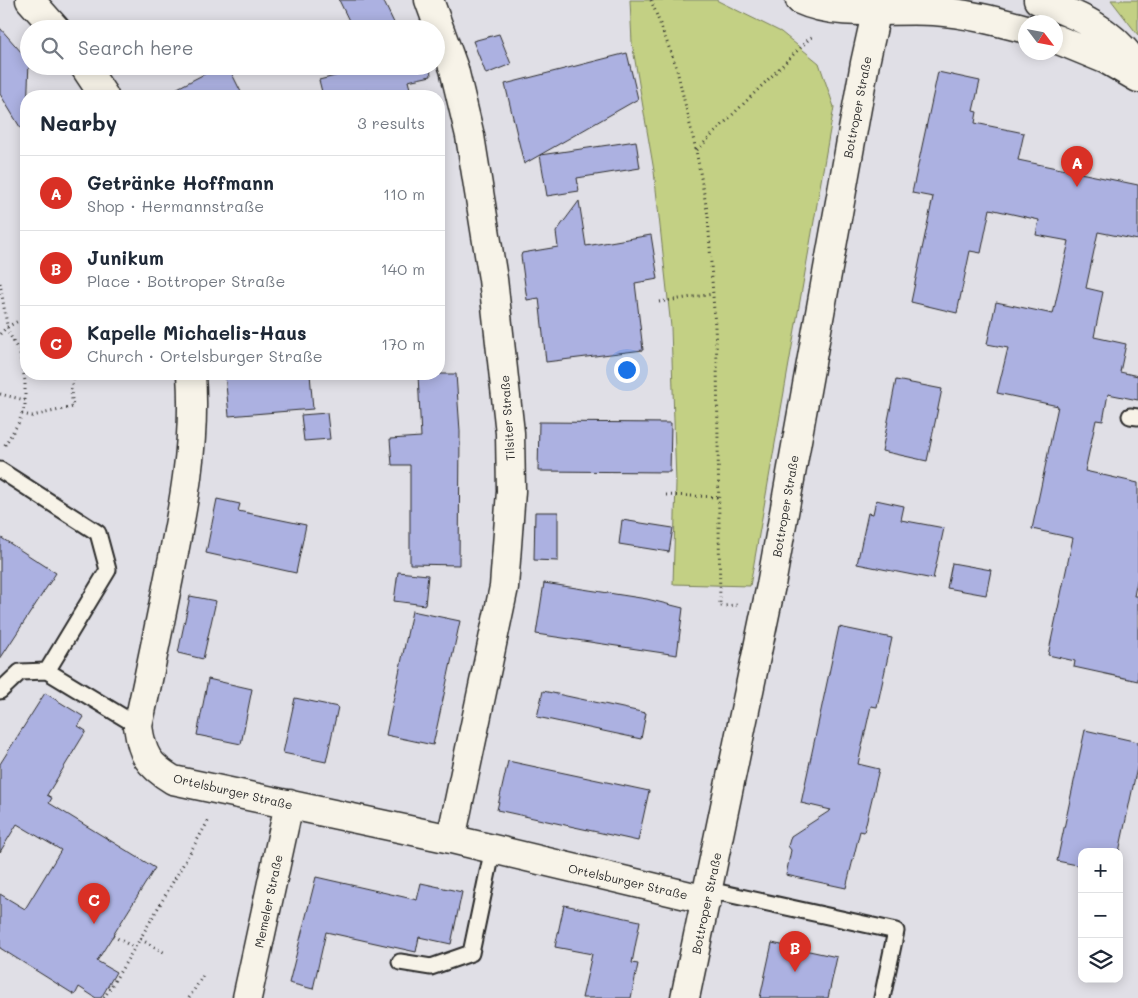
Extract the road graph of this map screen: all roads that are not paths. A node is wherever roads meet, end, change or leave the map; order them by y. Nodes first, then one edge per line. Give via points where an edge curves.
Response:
1 (30, 0) edge
2 (429, 0) edge
3 (800, 0) edge
4 (1038, 0) edge
5 (878, 6) edge
6 (48, 20) edge
7 (436, 20) edge
8 (1018, 26) edge
9 (1063, 42) edge
10 (445, 44) edge
11 (1138, 68) edge
12 (90, 75) edge
13 (1138, 78) edge
14 (100, 90) edge
15 (191, 380) edge
16 (0, 470) edge
17 (47, 671) junction
18 (0, 691) edge
19 (138, 726) junction
20 (289, 804) junction
21 (451, 838) junction
22 (493, 848) junction
23 (708, 895) junction
24 (400, 962) dead end
25 (247, 998) edge
26 (685, 998) edge
27 (882, 998) edge

1 - 6 street
2 - 7 street, Tilsiter Straße
3 - 5 street via 811,5
4 - 11 street via 1086,19 1126,50
5 - 8 street via 934,10
5 - 23 street, Bottroper Straße via 767,603
9 - 13 street via 1107,60
10 - 21 street, Tilsiter Straße via 470,136 493,279 510,433 511,491 504,587
12 - 14 street
15 - 19 street, Ortelsburger Straße via 191,452 184,504
16 - 17 lane via 98,533 108,570
17 - 18 lane via 20,672
17 - 19 lane
19 - 20 street, Ortelsburger Straße via 141,748 154,768 173,780
20 - 21 street, Ortelsburger Straße
20 - 25 street, Memeler Straße
21 - 22 street, Ortelsburger Straße
22 - 23 street, Ortelsburger Straße
22 - 24 lane via 471,953 431,967
23 - 26 street, Bottroper Straße
23 - 27 lane via 896,931

